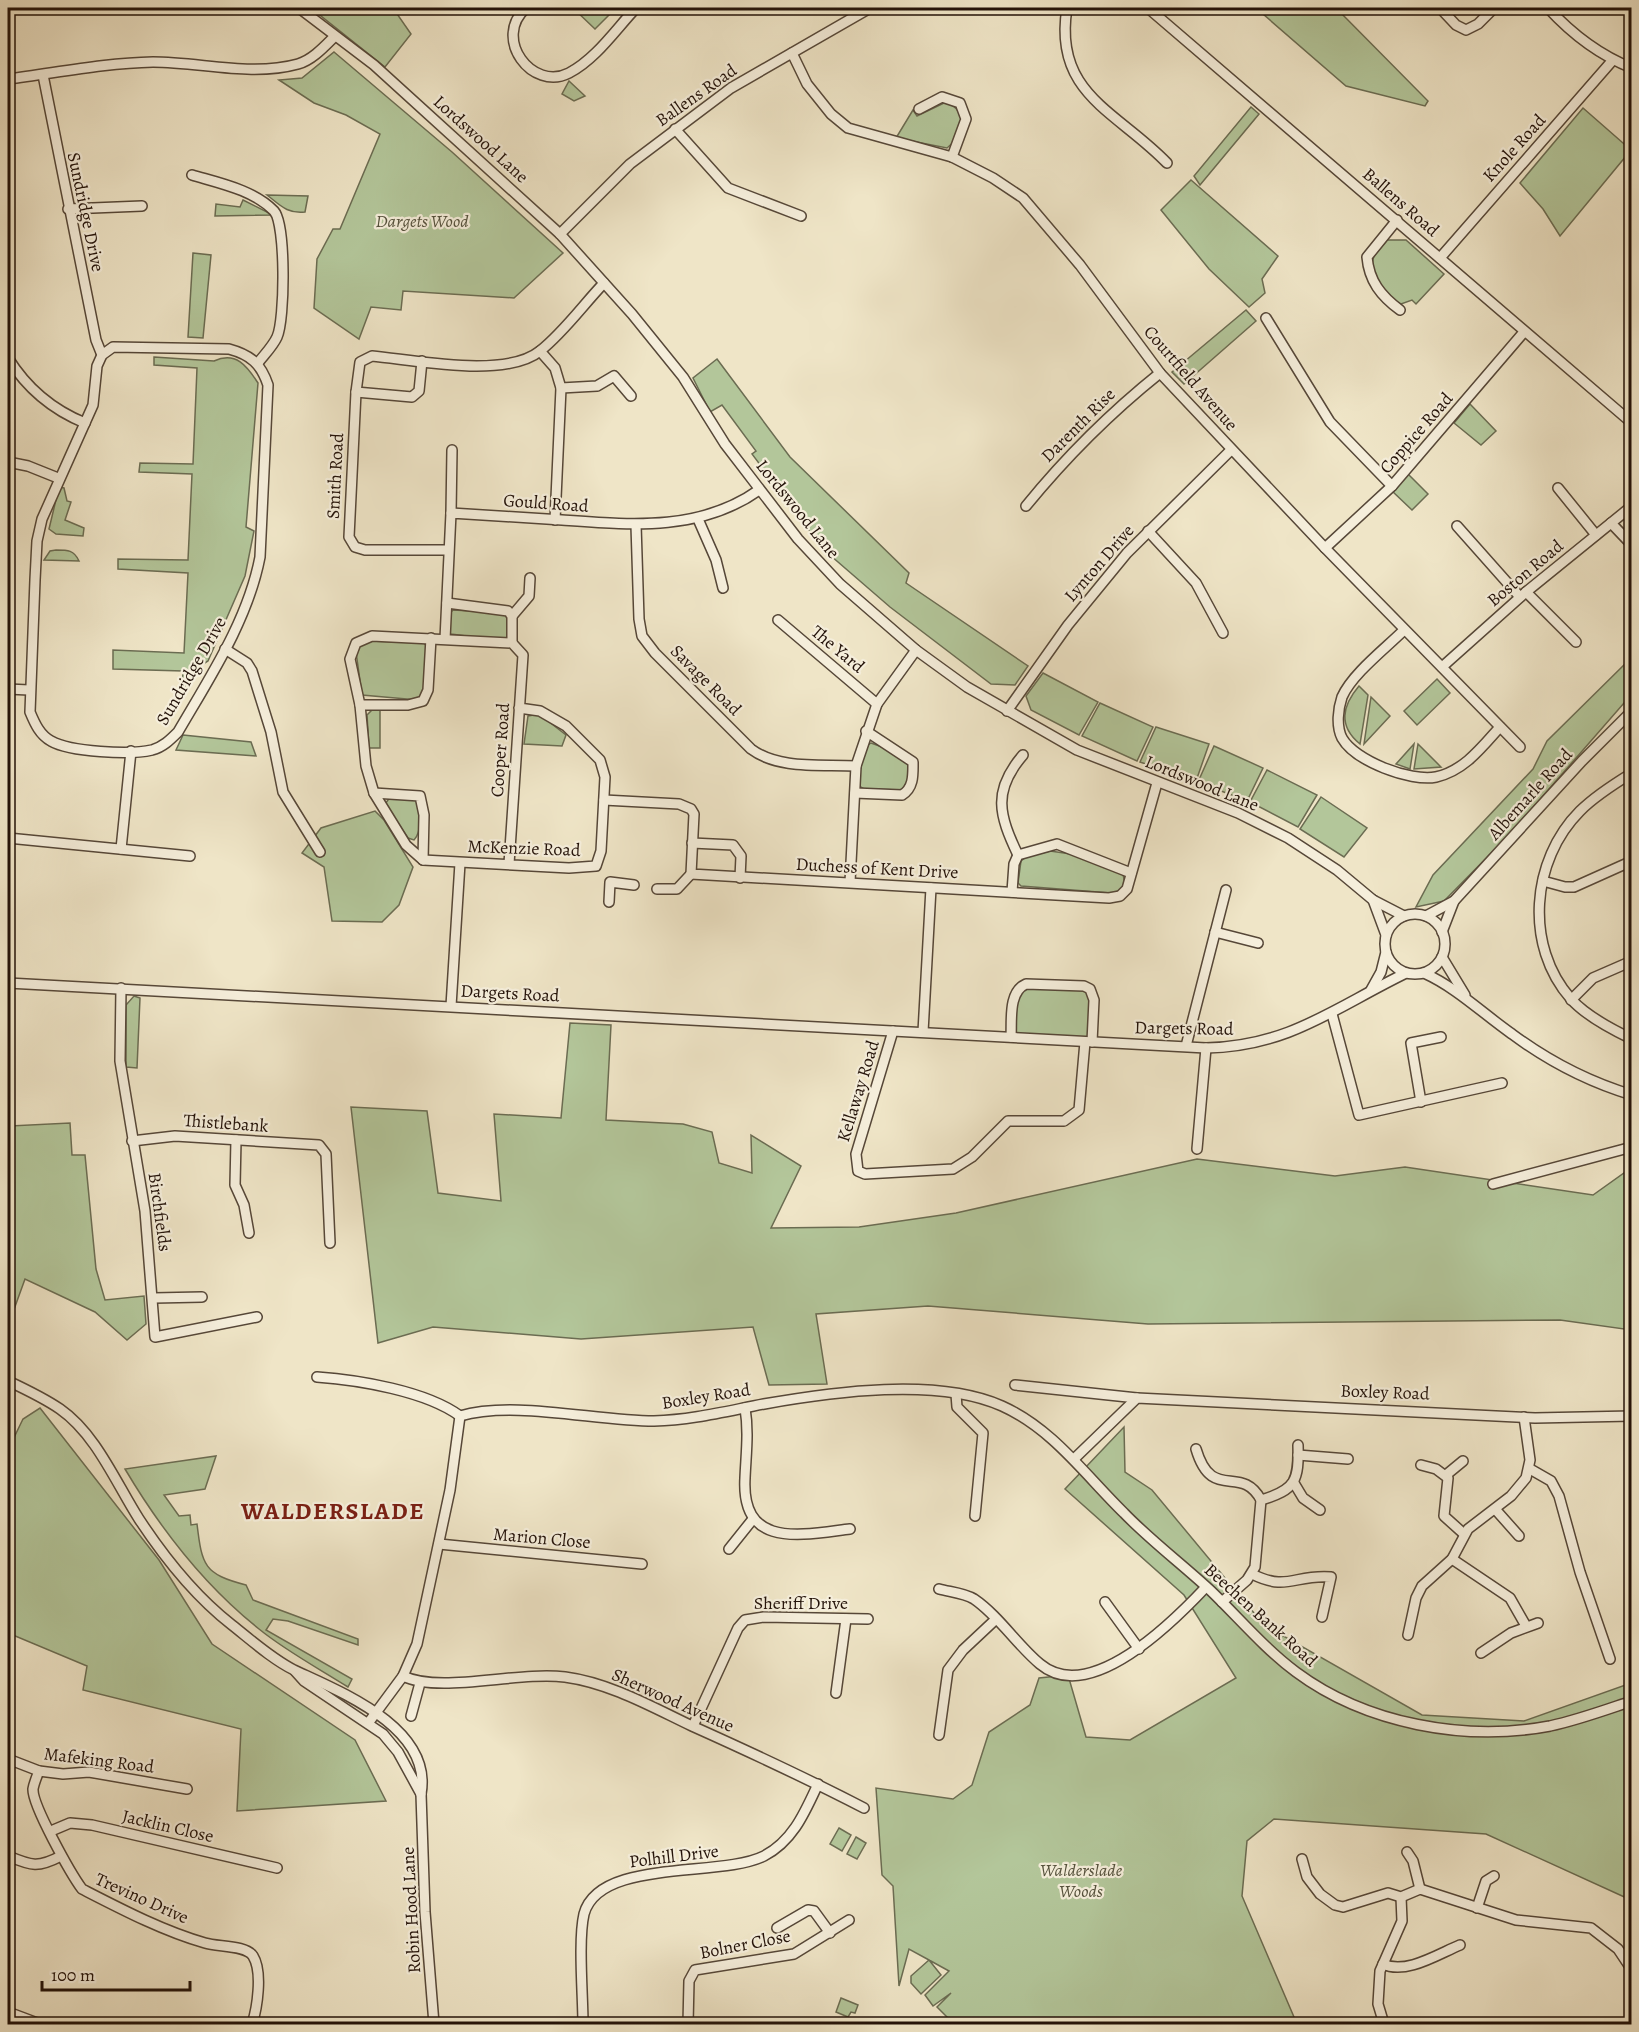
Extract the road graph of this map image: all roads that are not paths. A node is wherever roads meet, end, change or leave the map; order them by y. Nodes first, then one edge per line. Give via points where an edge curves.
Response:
1 (72, 8) edge
2 (87, 8) edge
3 (299, 8) edge
4 (526, 8) edge
5 (636, 8) edge
6 (870, 8) edge
7 (1067, 8) edge
8 (1148, 8) edge
9 (1440, 8) edge
10 (1494, 8) edge
11 (1548, 8) edge
12 (334, 37) junction
13 (792, 53) junction
14 (1612, 61) junction
15 (1632, 68) edge
16 (43, 75) junction
17 (8, 79) edge
18 (919, 110) dead end
19 (675, 129) junction
20 (952, 157) junction
21 (1167, 163) dead end
22 (192, 175) dead end
23 (142, 206) dead end
24 (68, 209) junction
25 (801, 216) dead end
26 (1397, 220) junction
27 (560, 234) junction
28 (1440, 258) junction
29 (604, 283) junction
30 (1400, 310) dead end
31 (1266, 318) dead end
32 (1524, 332) junction
33 (540, 351) junction
34 (102, 355) junction
35 (8, 358) edge
36 (422, 361) junction
37 (258, 363) junction
38 (1160, 373) junction
39 (561, 388) junction
40 (356, 392) junction
41 (631, 396) dead end
42 (85, 423) junction
43 (1632, 423) edge
44 (452, 450) dead end
45 (1231, 450) junction
46 (8, 462) edge
47 (58, 478) junction
48 (1392, 486) junction
49 (1558, 488) dead end
50 (759, 490) junction
51 (1632, 506) edge
52 (1026, 507) dead end
53 (452, 513) junction
54 (698, 519) junction
55 (555, 520) junction
56 (1611, 523) junction
57 (636, 525) junction
58 (1457, 526) dead end
59 (1148, 531) junction
60 (1596, 535) junction
61 (1632, 545) edge
62 (1325, 548) junction
63 (448, 550) junction
64 (530, 578) dead end
65 (723, 588) dead end
66 (1523, 594) junction
67 (447, 603) junction
68 (512, 616) junction
69 (778, 620) dead end
70 (1404, 630) junction
71 (1223, 633) dead end
72 (431, 638) junction
73 (445, 639) junction
74 (1576, 642) dead end
75 (512, 643) junction
76 (225, 649) junction
77 (916, 650) junction
78 (1442, 667) junction
79 (8, 689) edge
80 (29, 690) junction
81 (878, 704) junction
82 (360, 705) junction
83 (519, 708) junction
84 (1007, 711) junction
85 (1632, 711) edge
86 (1500, 727) junction
87 (866, 731) junction
88 (1520, 747) dead end
89 (131, 751) junction
90 (1023, 755) dead end
91 (856, 766) junction
92 (1632, 773) edge
93 (1157, 783) junction
94 (374, 793) junction
95 (855, 793) junction
96 (604, 800) junction
97 (8, 838) edge
98 (692, 843) junction
99 (121, 849) junction
100 (320, 852) dead end
101 (1018, 855) junction
102 (190, 856) dead end
103 (423, 860) junction
104 (1632, 861) edge
105 (460, 862) junction
106 (509, 864) junction
107 (596, 866) junction
108 (1131, 873) junction
109 (691, 874) junction
110 (740, 878) junction
111 (1543, 881) junction
112 (610, 882) junction
113 (850, 882) junction
114 (634, 885) dead end
115 (931, 888) junction
116 (657, 889) dead end
117 (1226, 890) dead end
118 (1012, 892) junction
119 (1373, 900) junction
120 (1454, 901) junction
121 (609, 902) dead end
122 (1404, 916) junction
123 (1426, 916) junction
124 (1215, 932) junction
125 (1442, 932) junction
126 (1386, 935) junction
127 (1258, 943) dead end
128 (1386, 952) junction
129 (1442, 957) junction
130 (1632, 961) edge
131 (1406, 973) junction
132 (1424, 973) junction
133 (8, 983) edge
134 (121, 988) junction
135 (1371, 990) junction
136 (1467, 998) junction
137 (1572, 1000) junction
138 (451, 1006) junction
139 (1332, 1014) junction
140 (893, 1031) junction
141 (923, 1032) junction
142 (1441, 1036) dead end
143 (1011, 1037) junction
144 (1632, 1039) edge
145 (1088, 1042) junction
146 (1186, 1046) junction
147 (1206, 1048) junction
148 (1502, 1083) dead end
149 (1632, 1095) edge
150 (1421, 1102) junction
151 (236, 1140) junction
152 (132, 1141) junction
153 (1632, 1147) edge
154 (1197, 1149) dead end
155 (1493, 1184) dead end
156 (249, 1233) dead end
157 (330, 1243) dead end
158 (202, 1297) dead end
159 (154, 1298) junction
160 (257, 1317) dead end
161 (317, 1377) dead end
162 (8, 1381) edge
163 (1015, 1385) dead end
164 (956, 1394) junction
165 (1137, 1398) junction
166 (745, 1408) junction
167 (460, 1416) junction
168 (1632, 1416) edge
169 (1524, 1417) junction
170 (1298, 1445) dead end
171 (1196, 1449) dead end
172 (1298, 1455) junction
173 (1074, 1459) junction
174 (1348, 1459) dead end
175 (1463, 1461) dead end
176 (1421, 1465) dead end
177 (1530, 1469) junction
178 (1446, 1475) junction
179 (1294, 1483) junction
180 (1261, 1500) junction
181 (1495, 1509) junction
182 (1320, 1510) dead end
183 (975, 1516) dead end
184 (753, 1519) junction
185 (849, 1528) dead end
186 (1464, 1534) junction
187 (1519, 1536) dead end
188 (439, 1544) junction
189 (729, 1549) dead end
190 (1452, 1559) junction
191 (642, 1564) dead end
192 (1252, 1574) junction
193 (1206, 1587) junction
194 (939, 1589) dead end
195 (1105, 1602) dead end
196 (1222, 1602) junction
197 (1322, 1617) dead end
198 (846, 1619) junction
199 (868, 1619) dead end
200 (995, 1620) junction
201 (1538, 1623) dead end
202 (1526, 1626) junction
203 (1407, 1635) dead end
204 (1139, 1649) junction
205 (1481, 1653) dead end
206 (1610, 1659) dead end
207 (293, 1670) junction
208 (403, 1676) junction
209 (420, 1683) junction
210 (836, 1694) dead end
211 (1630, 1702) edge
212 (376, 1713) junction
213 (411, 1716) dead end
214 (369, 1722) junction
215 (693, 1726) junction
216 (939, 1735) dead end
217 (8, 1759) edge
218 (39, 1771) junction
219 (818, 1784) junction
220 (187, 1789) dead end
221 (421, 1794) junction
222 (864, 1808) dead end
223 (51, 1831) junction
224 (1407, 1852) dead end
225 (8, 1856) edge
226 (61, 1856) junction
227 (1302, 1859) dead end
228 (277, 1868) dead end
229 (1494, 1876) dead end
230 (1420, 1889) junction
231 (1401, 1897) junction
232 (1477, 1908) junction
233 (849, 1920) dead end
234 (777, 1928) dead end
235 (830, 1933) junction
236 (1460, 1945) dead end
237 (1383, 1964) junction
238 (1632, 1970) edge
239 (8, 2012) edge
240 (40, 2025) edge
241 (252, 2025) edge
242 (434, 2025) edge
243 (583, 2025) edge
244 (688, 2025) edge
245 (1384, 2025) edge

1 - 2 street
3 - 12 street, Lordswood Lane
4 - 5 street via 513,28 515,49 531,69 555,76 569,74 590,57
6 - 13 street, Ballens Road
7 - 21 street via 1066,54 1077,79 1095,102
8 - 26 street, Ballens Road
9 - 10 street via 1466,30
11 - 14 street via 1579,38
12 - 16 street via 301,64 280,68 253,70 153,62
12 - 27 street, Lordswood Lane via 374,65
13 - 19 street, Ballens Road via 731,88
13 - 20 street, Courtfield Avenue via 807,84 831,114 849,128
14 - 15 street
14 - 28 street, Knole Road
16 - 17 street
16 - 24 street, Sundridge Drive
18 - 20 street via 942,97 960,103 966,120
19 - 25 street via 728,188
19 - 27 street, Ballens Road via 630,164
20 - 38 street, Courtfield Avenue via 1023,198
22 - 37 street via 260,199 277,213 281,230 282,321 277,338
23 - 24 street
24 - 34 street, Sundridge Drive
26 - 28 street, Ballens Road
26 - 30 street via 1367,257 1369,276
27 - 29 street, Lordswood Lane
28 - 32 street, Ballens Road
29 - 33 street
29 - 50 street, Lordswood Lane via 683,377
31 - 48 street via 1330,422
32 - 43 street, Ballens Road
32 - 48 street, Coppice Road
33 - 36 street via 507,364
33 - 39 street via 555,368
34 - 37 street via 113,347 229,349 243,352
34 - 42 street, Sundridge Drive via 93,405
35 - 42 street via 29,385 55,408
36 - 40 street, Smith Road via 372,356 360,362
36 - 40 street via 419,391 412,397
37 - 76 street, Sundridge Drive via 268,385 260,557 246,603
38 - 45 street, Courtfield Avenue
38 - 52 street, Darenth Rise via 1095,430 1053,472
39 - 41 street via 597,387 611,372
39 - 55 street
40 - 63 street, Smith Road via 349,537 355,547 365,550
42 - 47 street, Sundridge Drive
44 - 53 street
45 - 59 street, Lynton Drive
45 - 62 street, Courtfield Avenue
46 - 47 street via 37,468
47 - 80 street, Sundridge Drive via 37,541
48 - 62 street, Coppice Road
49 - 60 street
50 - 54 street, Gould Road
50 - 77 street, Lordswood Lane via 840,584
51 - 56 street, Boston Road
53 - 55 street, Gould Road
53 - 63 street
54 - 57 street, Gould Road
54 - 65 street
55 - 57 street, Gould Road
56 - 60 street, Boston Road
56 - 61 street
57 - 91 street, Savage Road via 639,620 642,636 655,653 751,749 766,759
58 - 66 street
59 - 71 street via 1196,583
59 - 84 street, Lynton Drive via 1068,625
60 - 66 street, Boston Road
62 - 70 street, Courtfield Avenue
63 - 67 street
64 - 68 street via 529,596
66 - 74 street
66 - 78 street, Boston Road
67 - 68 street via 504,609
67 - 73 street
68 - 75 street, Cooper Road
69 - 81 street, The Yard
70 - 78 street, Courtfield Avenue
70 - 86 street via 1360,673 1342,697 1338,721 1347,743 1384,768 1412,777 1435,777 1467,762
72 - 73 street
72 - 82 street via 428,690 423,701 408,705
72 - 82 street via 372,636 356,643 350,659
73 - 75 street
75 - 83 street, Cooper Road via 523,655
76 - 89 street, Sundridge Drive via 170,741 150,750
76 - 100 street via 247,663 252,671 271,732 283,792
77 - 81 street
77 - 84 street, Lordswood Lane
78 - 86 street, Courtfield Avenue
79 - 80 street
80 - 89 street, Sundridge Drive via 30,712 37,729 49,740 61,746
81 - 87 street
82 - 94 street via 366,766
83 - 96 street, McKenzie Road via 540,711 566,726 600,760 605,777
83 - 106 street, Cooper Road
84 - 93 street, Lordswood Lane via 1077,750
85 - 120 street, Albemarle Road
86 - 88 street, Courtfield Avenue
87 - 91 street
87 - 95 street via 913,762 912,780 902,795
89 - 99 street
90 - 101 street via 1011,769 1000,804
91 - 95 street
92 - 111 street via 1580,811 1561,834
93 - 108 street, Duchess of Kent Drive
93 - 119 street, Lordswood Lane via 1228,809 1280,834 1337,870
94 - 103 street via 406,845
94 - 103 street via 420,796 424,815
95 - 113 street
96 - 98 street via 687,806 693,814
96 - 107 street, McKenzie Road via 602,851
97 - 99 street
98 - 109 street
98 - 110 street via 733,845 741,856
99 - 102 street
101 - 108 street via 1057,844
101 - 118 street
103 - 105 street, McKenzie Road
104 - 111 street via 1574,887
105 - 106 street, McKenzie Road
105 - 138 street
106 - 107 street, McKenzie Road
107 - 112 street
108 - 118 street, Duchess of Kent Drive via 1127,889 1120,896 1109,898
109 - 110 street, Duchess of Kent Drive
109 - 116 street via 677,889
110 - 113 street, Duchess of Kent Drive
111 - 137 street via 1538,917 1540,938 1558,982
112 - 114 street
112 - 121 street
113 - 115 street, Duchess of Kent Drive
115 - 118 street, Duchess of Kent Drive
115 - 141 street
117 - 124 street
119 - 122 street, Lordswood Lane
119 - 126 street, Lordswood Lane
120 - 123 street, Albemarle Road
120 - 125 street, Albemarle Road
122 - 123 street, Lordswood Lane
122 - 126 street
123 - 125 street
124 - 127 street
124 - 146 street
125 - 129 street
126 - 128 street, Lordswood Lane
128 - 131 street via 1397,968
128 - 135 street
129 - 132 street
129 - 136 street
130 - 137 street via 1593,978
131 - 132 street
131 - 135 street, Dargets Road
132 - 136 street
133 - 134 street, Dargets Road
134 - 138 street, Dargets Road
134 - 152 street, Birchfields via 120,1061
135 - 139 street, Dargets Road
136 - 149 street via 1542,1054 1610,1089
137 - 144 street
138 - 140 street, Dargets Road
139 - 147 street, Dargets Road via 1271,1040
139 - 150 street via 1359,1115
140 - 141 street, Dargets Road
140 - 145 street, Kellaway Road via 856,1154 858,1171 865,1174 953,1169 972,1157 1008,1121 1064,1121 1079,1110
141 - 143 street, Dargets Road
142 - 150 street via 1411,1043
143 - 145 street, Dargets Road
143 - 145 street via 1014,997 1020,987 1084,986 1090,989 1094,1000
145 - 146 street, Dargets Road
146 - 147 street, Dargets Road
147 - 154 street
148 - 150 street
151 - 152 street, Thistlebank via 175,1136
151 - 156 street via 235,1185 244,1205
151 - 157 street, Thistlebank via 319,1145 326,1154
152 - 159 street, Birchfields via 145,1211
153 - 155 street
158 - 159 street
159 - 160 street, Birchfields via 155,1337
161 - 167 street via 430,1398
162 - 207 street via 60,1409 74,1423 96,1448 168,1558 221,1617
163 - 165 street, Boxley Road
164 - 166 street, Boxley Road via 901,1390 851,1393
164 - 173 street, Beechen Bank Road via 1017,1414
164 - 183 street via 957,1407 983,1434
165 - 169 street, Boxley Road
165 - 173 street
166 - 167 street, Boxley Road via 690,1419 654,1421 509,1410
166 - 184 street via 745,1495
167 - 188 street
168 - 169 street, Boxley Road
169 - 177 street
170 - 172 street
171 - 180 street via 1210,1476 1244,1484
172 - 174 street
172 - 179 street
173 - 193 street, Beechen Bank Road via 1123,1512
175 - 178 street
176 - 178 street
177 - 181 street via 1519,1489
177 - 206 street via 1551,1481 1560,1496 1580,1572
178 - 186 street via 1449,1483 1444,1516
179 - 180 street via 1282,1493
179 - 182 street via 1303,1498
180 - 192 street via 1257,1558
181 - 186 street
181 - 187 street
184 - 185 street via 773,1533
184 - 189 street
186 - 190 street
188 - 191 street, Marion Close
188 - 208 street via 417,1644
190 - 202 street via 1510,1598
190 - 203 street via 1418,1591
192 - 196 street
192 - 197 street via 1282,1584 1306,1576 1331,1577
193 - 196 street, Beechen Bank Road
193 - 204 street
194 - 200 street via 972,1598
195 - 204 street
196 - 211 street, Beechen Bank Road via 1308,1681 1361,1708 1409,1724 1483,1730 1534,1728
198 - 199 street, Sheriff Drive
198 - 210 street
198 - 215 street, Sheriff Drive via 745,1620
200 - 204 street via 1040,1664 1055,1672 1091,1673
200 - 216 street via 958,1654 948,1670
201 - 202 street
202 - 205 street
207 - 212 street, Robin Hood Lane
207 - 214 street
208 - 209 street, Sherwood Avenue
208 - 212 street
209 - 213 street
209 - 215 street, Sherwood Avenue via 527,1675 566,1677 614,1690
212 - 214 street
212 - 221 street, Robin Hood Lane via 394,1727 409,1747 423,1782
214 - 221 street via 398,1752
215 - 219 street, Sherwood Avenue
217 - 218 street, Mafeking Road
218 - 220 street, Mafeking Road via 89,1772
218 - 223 street, Trevino Drive via 33,1788 36,1805
219 - 222 street, Sherwood Avenue
219 - 243 street, Polhill Drive via 798,1825 764,1856 736,1865 626,1879 608,1885 594,1897 585,1914
221 - 242 street, Robin Hood Lane
223 - 226 street, Trevino Drive
223 - 228 street, Jacklin Close via 70,1823 92,1825
224 - 230 street
225 - 226 street via 41,1866
226 - 241 street, Trevino Drive via 82,1889 203,1942 246,1950 253,1956 258,2007
227 - 231 street via 1307,1877 1335,1905 1388,1893
229 - 232 street via 1485,1881
230 - 231 street
230 - 232 street
231 - 237 street via 1402,1921
232 - 238 street via 1516,1920 1591,1928 1618,1949
233 - 235 street, Bolner Close
234 - 235 street via 808,1910 814,1911
235 - 244 street, Bolner Close via 794,1954 695,1970 689,1981
236 - 237 street via 1409,1966 1392,1968
237 - 245 street via 1378,2004
239 - 240 street

